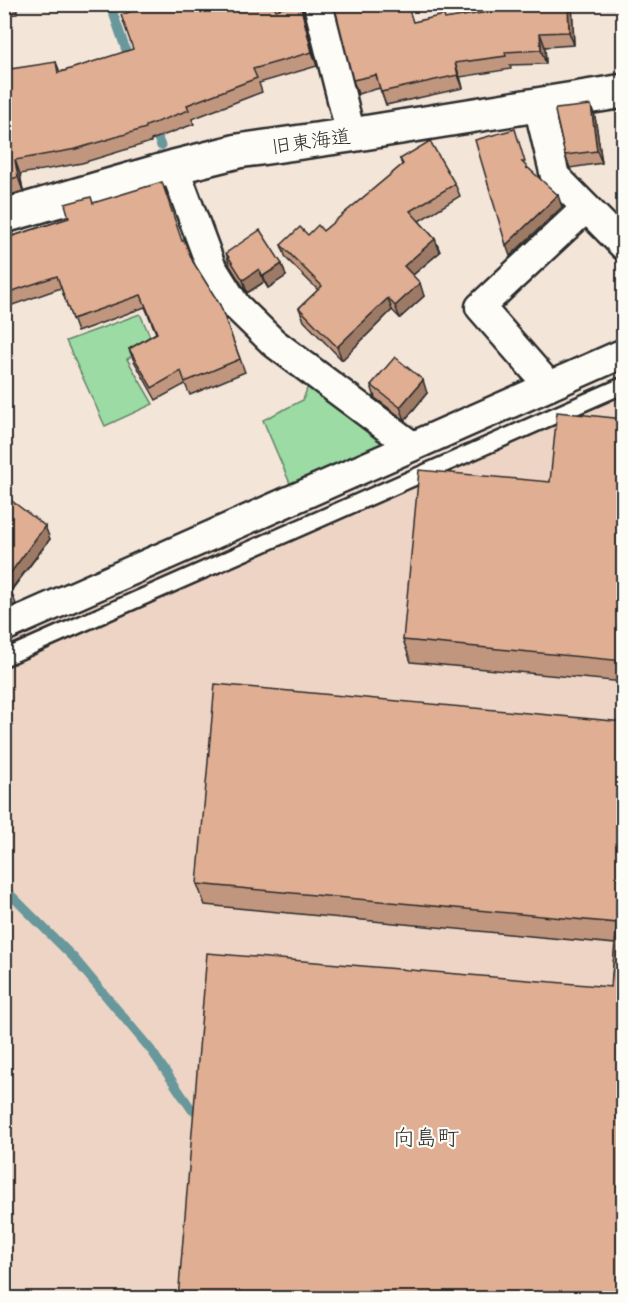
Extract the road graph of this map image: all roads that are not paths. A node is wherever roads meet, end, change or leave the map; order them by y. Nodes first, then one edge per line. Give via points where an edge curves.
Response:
1 (318, 4) edge
2 (624, 91) edge
3 (538, 105) junction
4 (351, 135) junction
5 (174, 167) junction
6 (586, 208) junction
7 (4, 216) edge
8 (624, 246) edge
9 (624, 353) edge
10 (624, 385) edge
11 (549, 386) junction
12 (412, 446) junction
13 (4, 627) edge
14 (4, 658) edge

1 - 4 street
2 - 3 street, 旧東海道
3 - 4 street, 旧東海道
3 - 6 street via 555,176
4 - 5 street, 旧東海道 via 238,151
5 - 7 street, 旧東海道
5 - 12 street via 211,266 236,306 274,343
6 - 8 street
6 - 11 street via 480,307
9 - 11 street
10 - 14 lane
11 - 12 street
12 - 13 street

